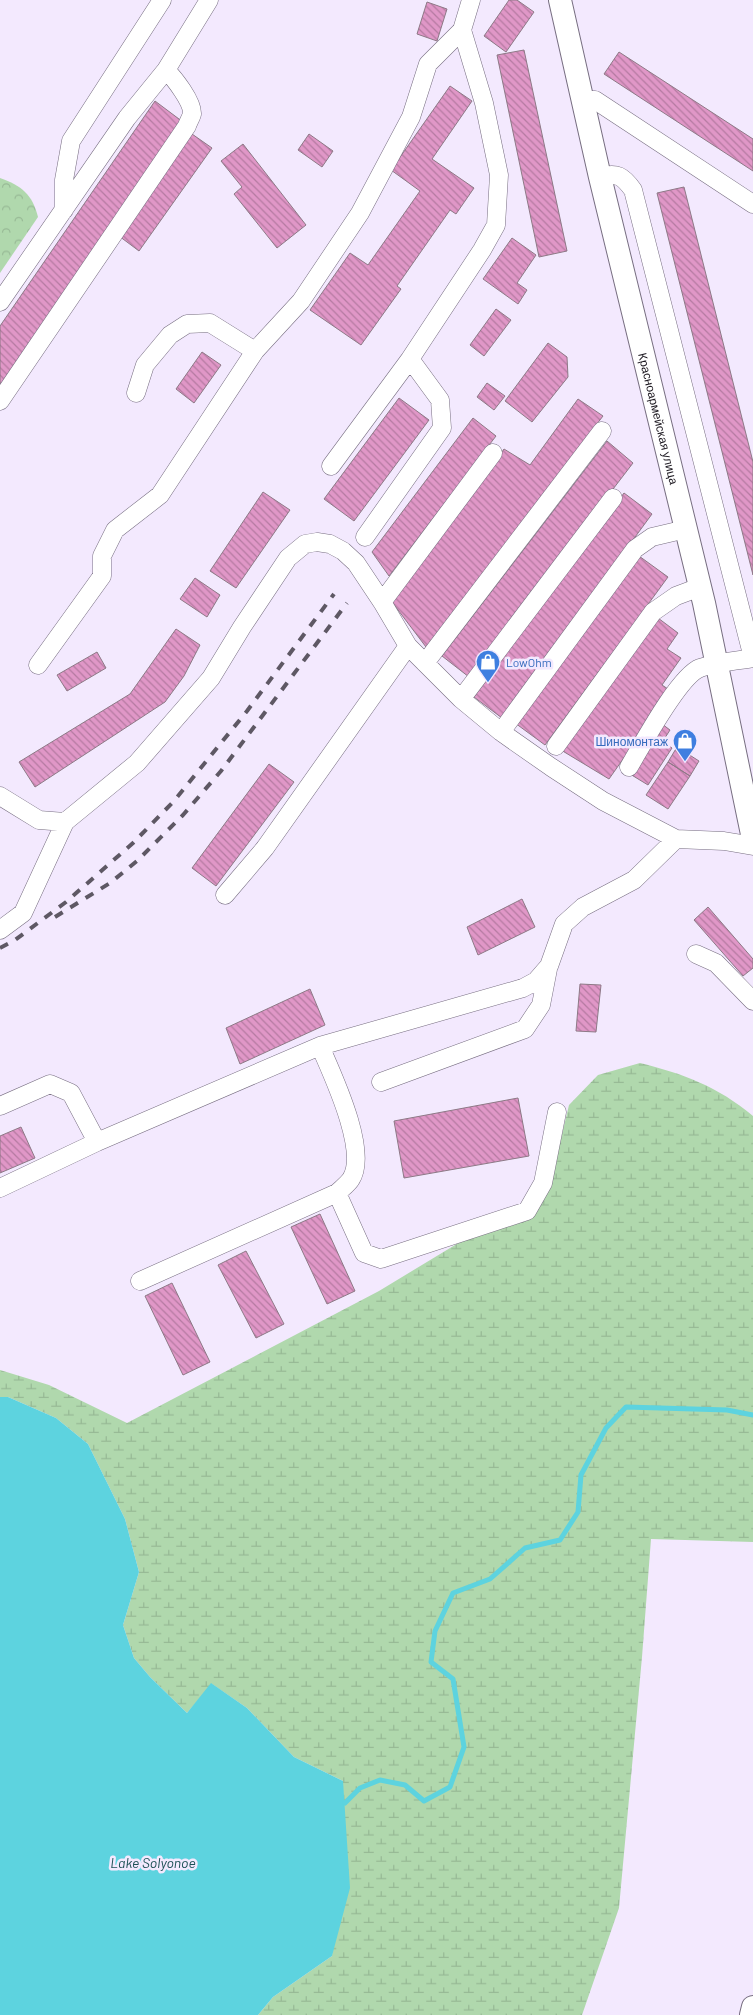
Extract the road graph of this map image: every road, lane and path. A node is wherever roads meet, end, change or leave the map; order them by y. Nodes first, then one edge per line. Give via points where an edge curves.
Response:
1 (162, 0) edge
2 (209, 0) edge
3 (471, 0) edge
4 (560, 0) edge
5 (462, 30) junction
6 (166, 70) junction
7 (583, 100) junction
8 (600, 176) junction
9 (753, 204) edge
10 (64, 210) junction
11 (0, 302) edge
12 (255, 350) junction
13 (410, 359) junction
14 (136, 393) dead end
15 (0, 401) edge
16 (602, 431) dead end
17 (493, 453) dead end
18 (331, 466) dead end
19 (613, 498) dead end
20 (686, 529) junction
21 (365, 538) dead end
22 (700, 587) junction
23 (382, 602) junction
24 (408, 646) junction
25 (753, 658) edge
26 (425, 663) junction
27 (38, 665) dead end
28 (717, 665) junction
29 (461, 699) junction
30 (500, 732) junction
31 (556, 746) dead end
32 (629, 767) dead end
33 (0, 796) edge
34 (64, 822) junction
35 (676, 839) junction
36 (753, 839) edge
37 (753, 846) edge
38 (225, 895) dead end
39 (0, 930) edge
40 (696, 954) dead end
41 (548, 966) junction
42 (753, 1001) edge
43 (320, 1046) junction
44 (381, 1082) dead end
45 (0, 1106) edge
46 (558, 1112) dead end
47 (97, 1142) junction
48 (0, 1188) edge
49 (337, 1192) junction
50 (140, 1281) dead end
51 (753, 2007) edge
52 (751, 2015) edge

1 - 10 street via 71,141 64,180
2 - 6 street
3 - 5 street
4 - 7 main road, Красноармейская улица
5 - 12 street via 428,64 411,117 360,213 301,301
5 - 13 street via 484,103 499,175 496,225
6 - 10 street via 127,118
6 - 15 street via 176,80 188,103 192,114 187,126
7 - 8 main road, Красноармейская улица
7 - 9 street via 595,100
8 - 20 main road, Красноармейская улица
8 - 25 street via 611,174 625,179 633,190
10 - 11 street
12 - 14 street via 210,323 187,324 170,335 145,365
12 - 27 street via 160,495 115,530 102,556 102,576
13 - 18 street
13 - 21 street via 440,400 442,428
16 - 26 street
17 - 23 street
19 - 29 street
20 - 22 main road, Красноармейская улица
20 - 30 street via 652,537 635,549
22 - 28 main road, Красноармейская улица
22 - 31 street via 676,596 653,612
23 - 24 street
23 - 34 street via 356,563 343,551 330,544 305,544 288,558 211,678 162,735 137,763
24 - 26 street
24 - 38 street via 265,848
25 - 28 street
26 - 29 street
28 - 32 street via 700,668 688,675
28 - 36 main road, Красноармейская улица
29 - 30 street
30 - 35 street via 602,801
33 - 34 street via 39,820
34 - 39 street via 23,913
35 - 37 street
35 - 41 street via 634,880 584,907 564,924
40 - 42 street via 716,963
41 - 43 street via 536,981 523,988
41 - 44 street via 541,1005 526,1030
43 - 47 street
43 - 49 street via 344,1100 356,1156 352,1179
45 - 47 street via 50,1084 71,1093
46 - 49 street via 543,1183 527,1211 381,1259 364,1254
47 - 48 street
49 - 50 street
51 - 52 main road

